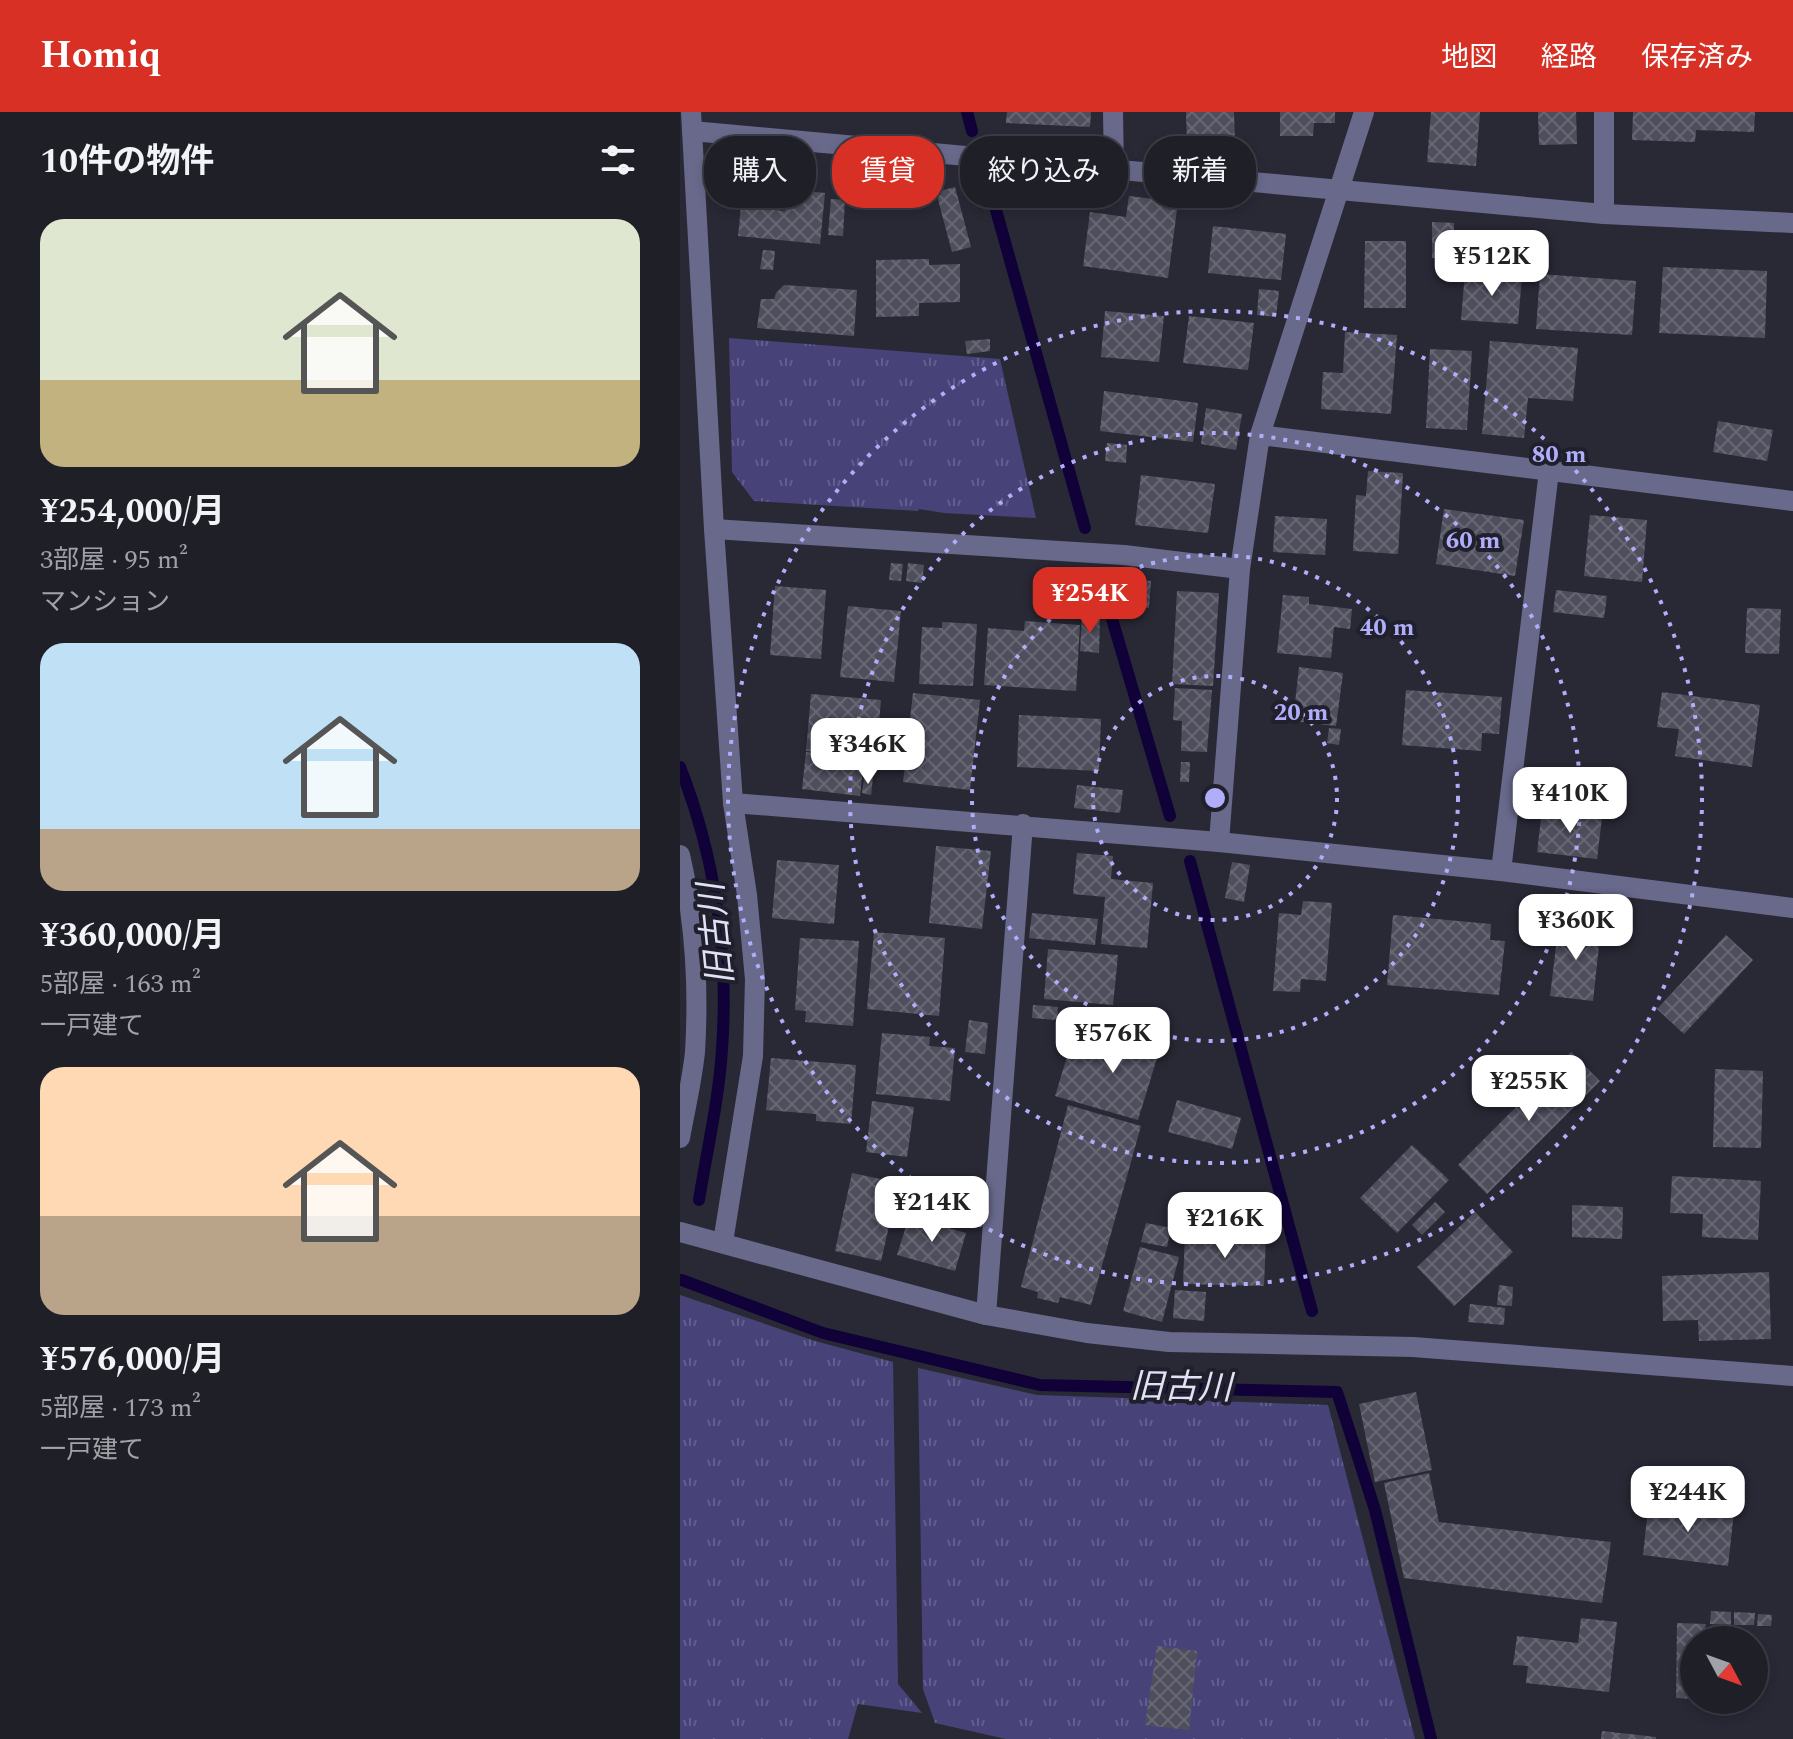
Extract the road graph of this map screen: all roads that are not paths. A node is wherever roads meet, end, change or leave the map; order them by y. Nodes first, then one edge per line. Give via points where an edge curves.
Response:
1 (1113, 112) edge
2 (1364, 112) edge
3 (1604, 112) edge
4 (692, 121) edge
5 (1113, 136) edge
6 (960, 152) edge
7 (1128, 171) edge
8 (1338, 190) junction
9 (1604, 214) junction
10 (1793, 223) edge
11 (1260, 435) junction
12 (1549, 471) junction
13 (1793, 501) edge
14 (714, 529) junction
15 (1240, 569) junction
16 (733, 803) junction
17 (1023, 824) junction
18 (1219, 842) junction
19 (680, 855) edge
20 (1501, 871) junction
21 (1793, 908) edge
22 (680, 1138) edge
23 (680, 1232) edge
24 (723, 1242) junction
25 (986, 1315) junction
26 (1793, 1376) edge

1 - 5 street
2 - 8 street
3 - 9 street
4 - 6 street
4 - 14 street
7 - 8 street
8 - 9 street
8 - 11 street
9 - 10 street
11 - 12 street
11 - 15 street
12 - 13 street
12 - 20 street
14 - 15 street via 1124,555
14 - 16 street
15 - 18 street
16 - 17 street
16 - 24 street via 755,979 753,1056
17 - 18 street
17 - 25 street
18 - 20 street
19 - 22 street via 697,978 694,1055
20 - 21 street
23 - 24 street
24 - 25 street
25 - 26 street via 1169,1342 1413,1347

